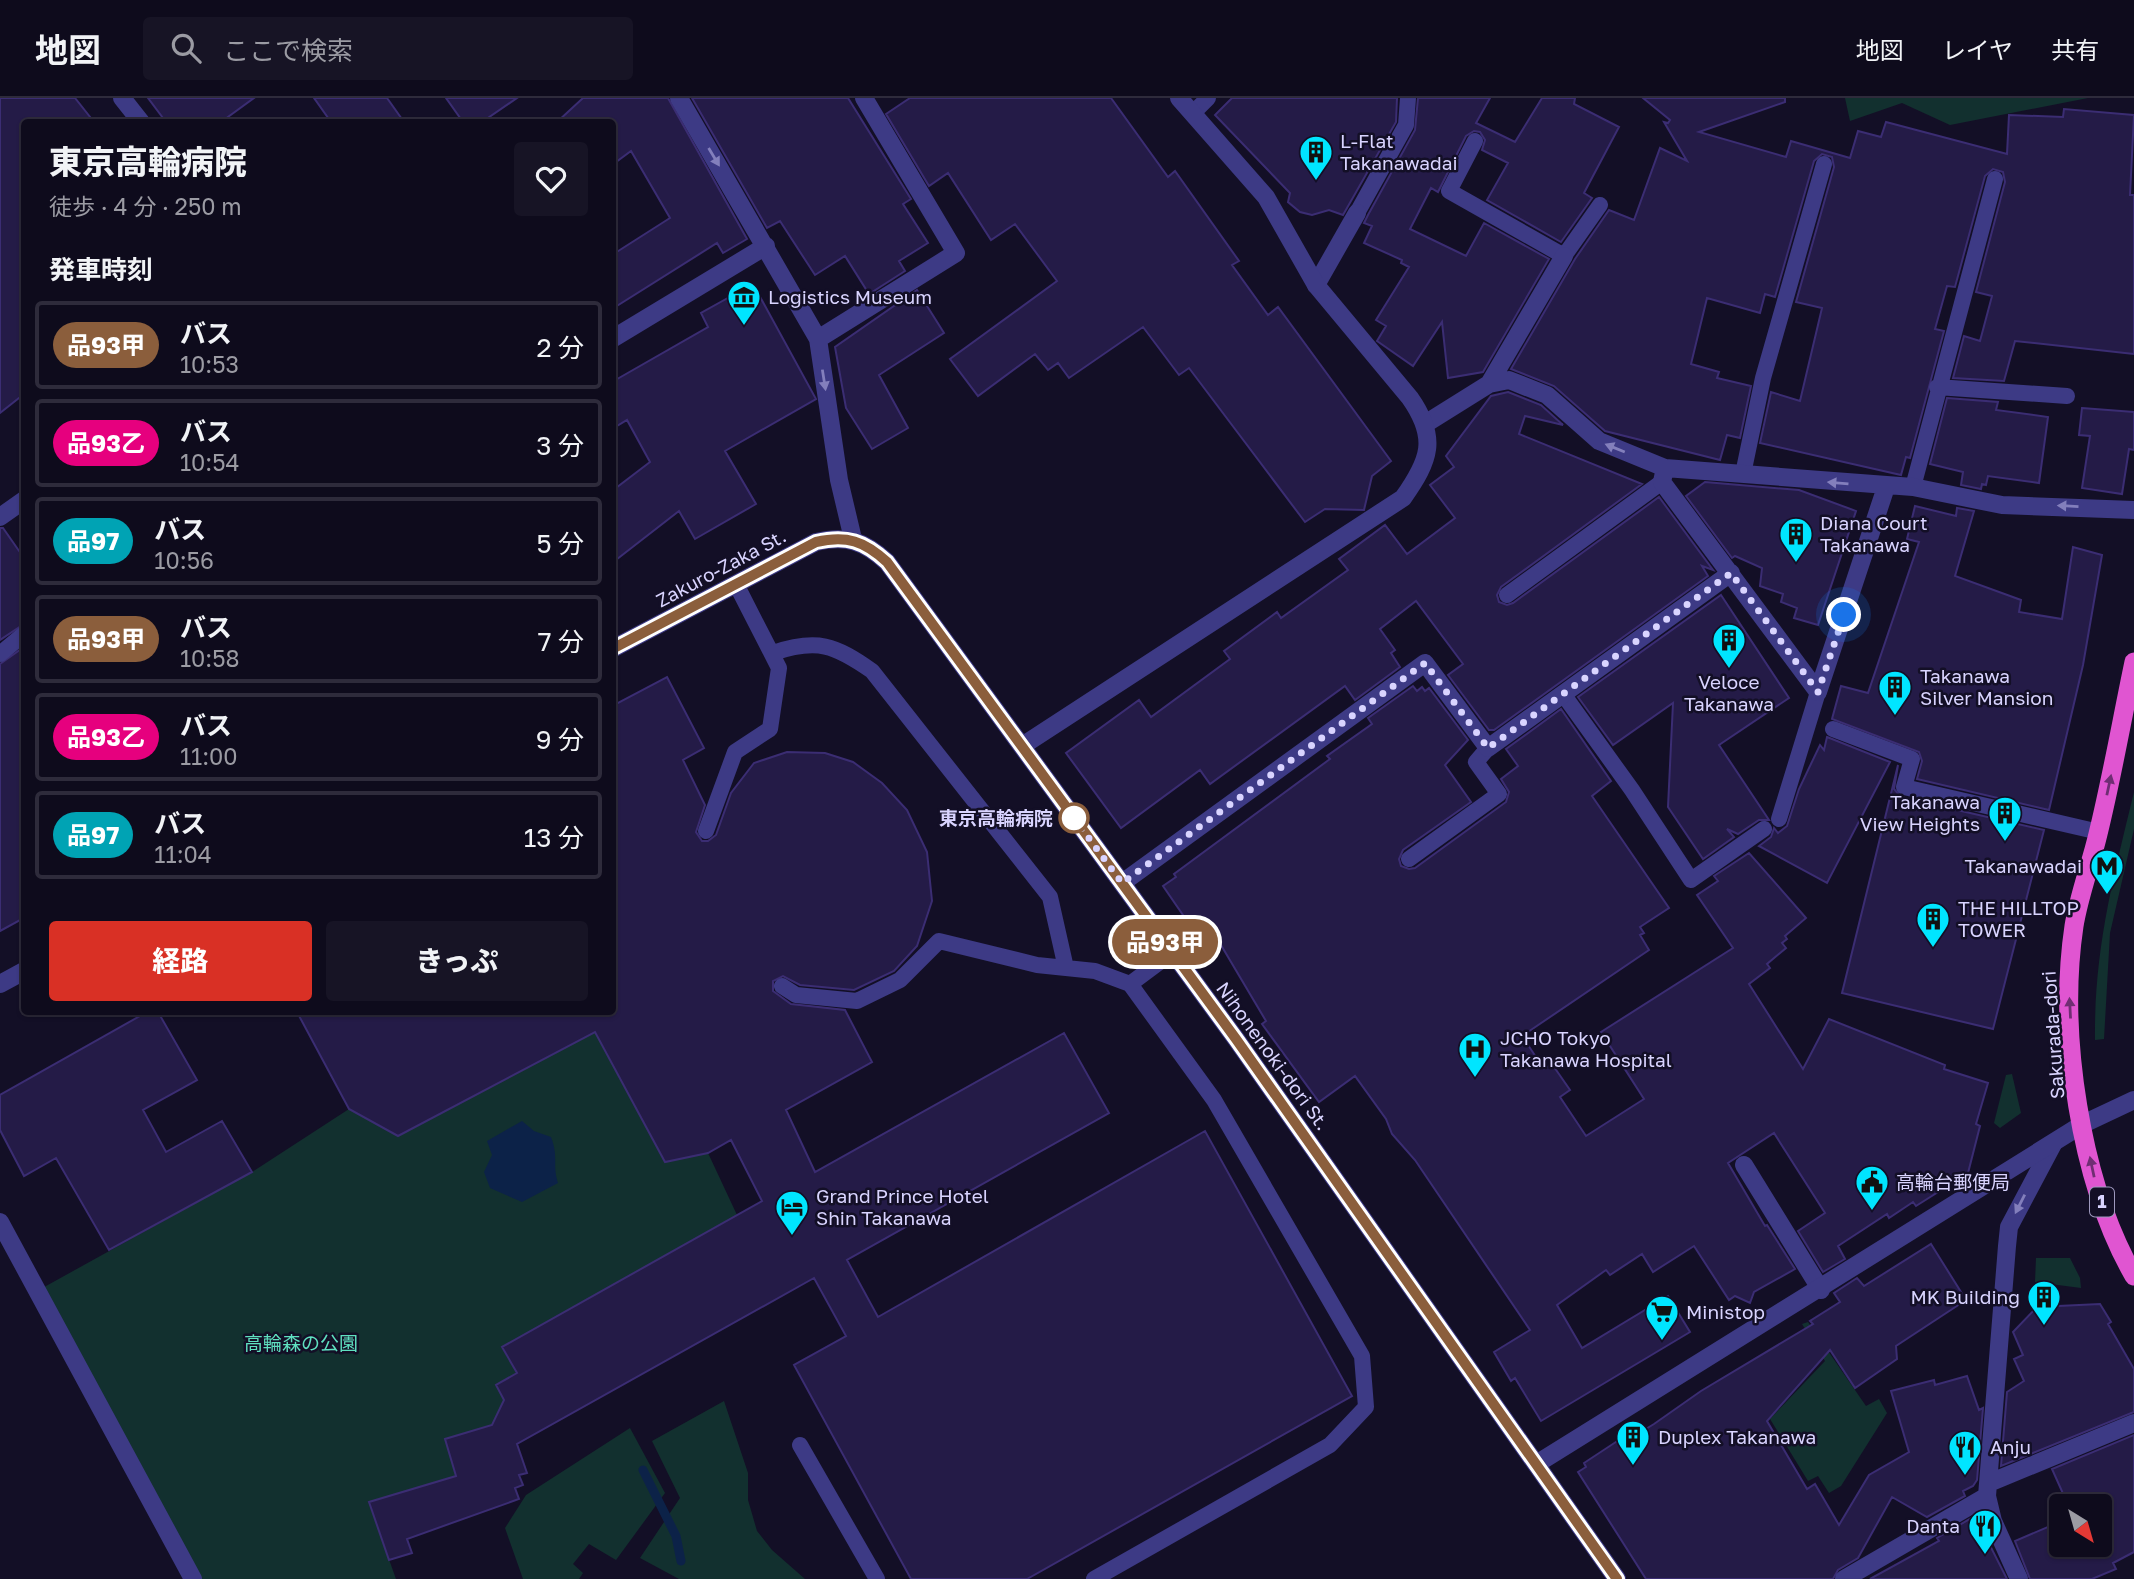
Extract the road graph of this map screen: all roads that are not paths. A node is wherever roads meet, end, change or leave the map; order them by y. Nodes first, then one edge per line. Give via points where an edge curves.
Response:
1 (122, 98) edge
2 (679, 98) edge
3 (864, 98) edge
4 (1179, 98) edge
5 (1208, 98) edge
6 (1408, 98) edge
7 (1193, 113) junction
8 (139, 119) edge
9 (1475, 141) dead end
10 (1824, 164) dead end
11 (1995, 179) dead end
12 (1600, 205) dead end
13 (1357, 213) joint
14 (766, 246) junction
15 (1564, 256) junction
16 (1317, 285) junction
17 (616, 337) edge
18 (818, 340) junction
19 (1489, 384) junction
20 (1937, 387) junction
21 (2067, 396) dead end
22 (1425, 424) junction
23 (1743, 474) junction
24 (1664, 475) junction
25 (1886, 487) junction
26 (1913, 487) junction
27 (21, 502) edge
28 (2134, 510) edge
29 (0, 517) edge
30 (853, 539) junction
31 (1731, 573) junction
32 (736, 584) junction
33 (1507, 595) dead end
34 (21, 636) edge
35 (616, 647) edge
36 (773, 653) junction
37 (0, 654) edge
38 (2134, 662) edge
39 (1818, 692) junction
40 (1563, 694) junction
41 (1833, 729) dead end
42 (1022, 746) junction
43 (1488, 748) junction
44 (1779, 819) dead end
45 (1764, 830) dead end
46 (706, 831) dead end
47 (2099, 832) junction
48 (1409, 859) dead end
49 (1122, 883) junction
50 (1173, 952) junction
51 (1066, 968) junction
52 (21, 973) edge
53 (0, 984) edge
54 (1130, 984) junction
55 (782, 986) dead end
56 (2134, 1100) edge
57 (2083, 1124) junction
58 (2053, 1144) junction
59 (1744, 1166) dead end
60 (0, 1222) edge
61 (2134, 1276) edge
62 (1821, 1290) junction
63 (2134, 1423) edge
64 (800, 1445) dead end
65 (1538, 1463) junction
66 (1988, 1489) junction
67 (193, 1579) edge
68 (877, 1579) edge
69 (1094, 1579) edge
70 (1617, 1579) edge
71 (1844, 1579) edge
72 (2019, 1579) edge

1 - 8 street
2 -> 14 street
3 - 18 street via 956,253
4 - 7 street
5 - 7 lane
6 - 13 lane via 1406,125
7 - 16 street via 1273,207
9 - 15 lane via 1449,191
10 - 23 lane via 1763,378
11 - 20 lane
12 - 15 lane
13 - 16 street
14 - 17 street
14 - 18 street
15 - 19 street
16 - 22 street via 1410,398
18 -> 30 street via 839,480
19 - 22 street
24 -> 19 street via 1599,441 1548,395 1509,380
20 - 21 lane
20 - 26 lane
22 - 42 street via 1425,460 1403,498
23 - 24 street
25 -> 23 street
24 - 31 street
24 - 33 lane
25 - 26 street
25 - 39 street
28 -> 26 street via 2003,505
27 - 29 street
30 - 32 street, Zakuro-Zaka St. via 816,542
30 - 42 street, Nihonenoki-dori St. via 872,547 887,562
31 - 39 street
31 - 40 street
32 - 35 street, Zakuro-Zaka St.
32 - 36 lane
34 - 37 lane
36 - 46 lane via 779,668 770,729 735,752
36 - 51 lane via 803,643 846,652 872,671 1050,897
47 -> 38 highway, Sakurada-dori / 1
39 - 44 lane
40 - 43 street
40 - 45 lane via 1691,880
41 - 47 lane via 1912,758 1904,788
42 - 49 street, Nihonenoki-dori St.
43 - 48 lane via 1476,762 1499,794
43 - 49 street via 1425,663
57 -> 47 highway, Sakurada-dori / 1 via 2073,1059 2069,983 2075,924
49 - 50 street, Nihonenoki-dori St.
50 - 54 lane
50 - 65 street, Nihonenoki-dori St.
51 - 54 lane via 1094,971
51 - 55 lane via 939,941 900,980 856,1001 796,995
52 - 53 street
54 - 69 lane via 1214,1100 1362,1356 1366,1407 1330,1445
56 - 57 street
57 - 58 street
61 -> 57 highway, Sakurada-dori / 1 via 2094,1177
58 - 62 street
58 -> 66 street via 2009,1227
59 - 62 street
60 - 67 street
62 - 65 street
63 - 66 street
64 - 68 lane
65 - 70 street, Nihonenoki-dori St.
66 - 71 street
66 - 72 street via 1993,1521

